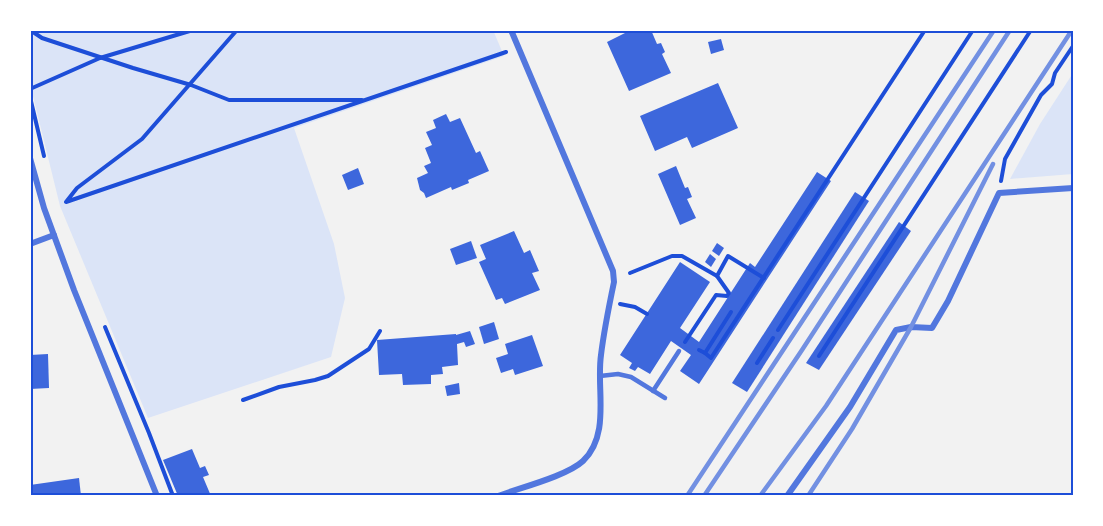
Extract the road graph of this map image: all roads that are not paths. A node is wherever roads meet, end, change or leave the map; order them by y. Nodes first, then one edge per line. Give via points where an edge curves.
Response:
1 (511, 30) edge
2 (30, 158) edge
3 (1073, 188) edge
4 (54, 235) junction
5 (30, 244) edge
6 (679, 351) road end
7 (600, 376) junction
8 (653, 391) junction
9 (665, 398) dead end
10 (156, 496) edge
11 (498, 496) edge
12 (787, 496) edge

1 - 7 street via 613,271
2 - 4 street
3 - 12 street via 999,193 932,328 896,330 850,407
4 - 5 street
4 - 10 street
6 - 8 lane
7 - 8 lane via 631,377
7 - 11 street via 596,444 582,462 566,472
8 - 9 lane

